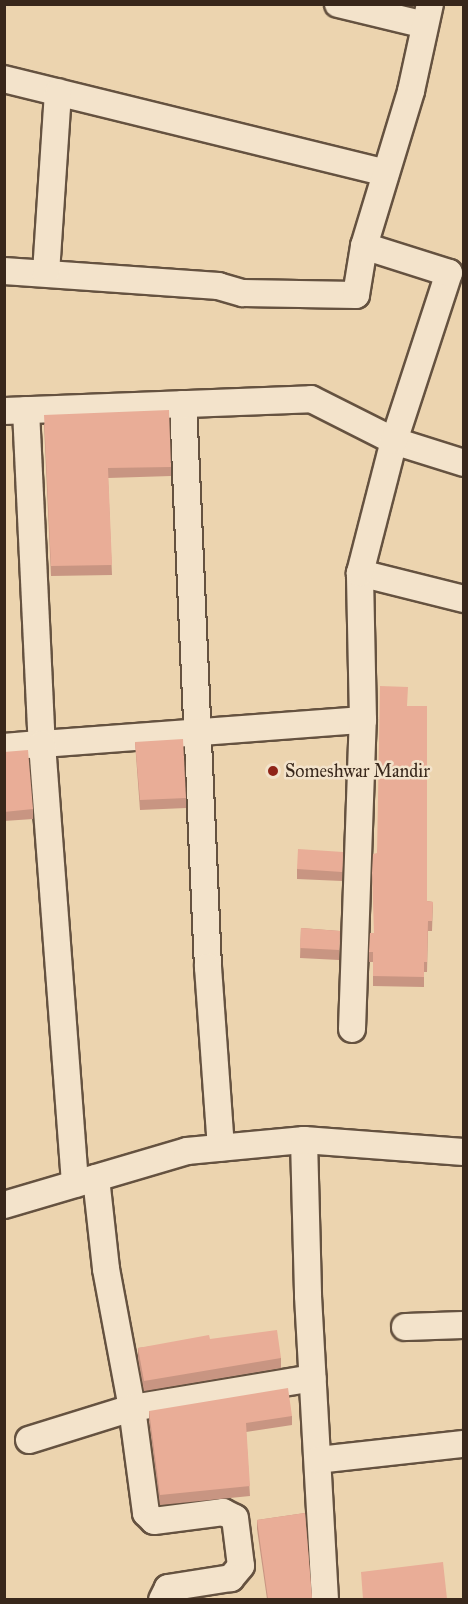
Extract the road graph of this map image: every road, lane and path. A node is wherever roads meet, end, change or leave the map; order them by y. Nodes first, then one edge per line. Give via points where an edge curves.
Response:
1 (338, 4) edge
2 (428, 15) edge
3 (4, 79) edge
4 (58, 92) junction
5 (387, 173) junction
6 (364, 246) junction
7 (4, 271) edge
8 (46, 273) junction
9 (456, 276) edge
10 (183, 404) junction
11 (15, 410) edge
12 (394, 441) junction
13 (464, 463) edge
14 (360, 573) junction
15 (464, 599) edge
16 (363, 720) junction
17 (197, 730) junction
18 (42, 744) junction
19 (4, 747) edge
20 (352, 1029) dead end
21 (304, 1140) junction
22 (221, 1148) junction
23 (464, 1152) edge
24 (85, 1181) junction
25 (4, 1205) edge
26 (464, 1325) edge
27 (405, 1327) dead end
28 (313, 1377) junction
29 (132, 1408) junction
30 (28, 1440) dead end
31 (464, 1444) edge
32 (318, 1460) junction
33 (162, 1599) edge
34 (325, 1599) edge

1 - 2 street
2 - 5 street
3 - 4 street
4 - 5 street
4 - 8 street
5 - 6 street
6 - 8 street via 356,295 243,293 218,286
6 - 9 street
7 - 8 street
9 - 12 street
10 - 11 street
10 - 12 street via 311,399
10 - 17 street
11 - 18 street
12 - 13 street
12 - 14 street
14 - 15 street
14 - 16 street
16 - 17 street
16 - 20 street
17 - 18 street
17 - 22 street
18 - 19 street
18 - 24 street
21 - 22 street
21 - 23 street
21 - 28 street
22 - 24 street via 187,1151
24 - 25 street
24 - 29 street
26 - 27 street
28 - 29 street
28 - 32 street
29 - 30 street
29 - 33 street via 146,1513 154,1521 223,1512 235,1518 241,1566 231,1578 168,1588
31 - 32 street
32 - 34 street

